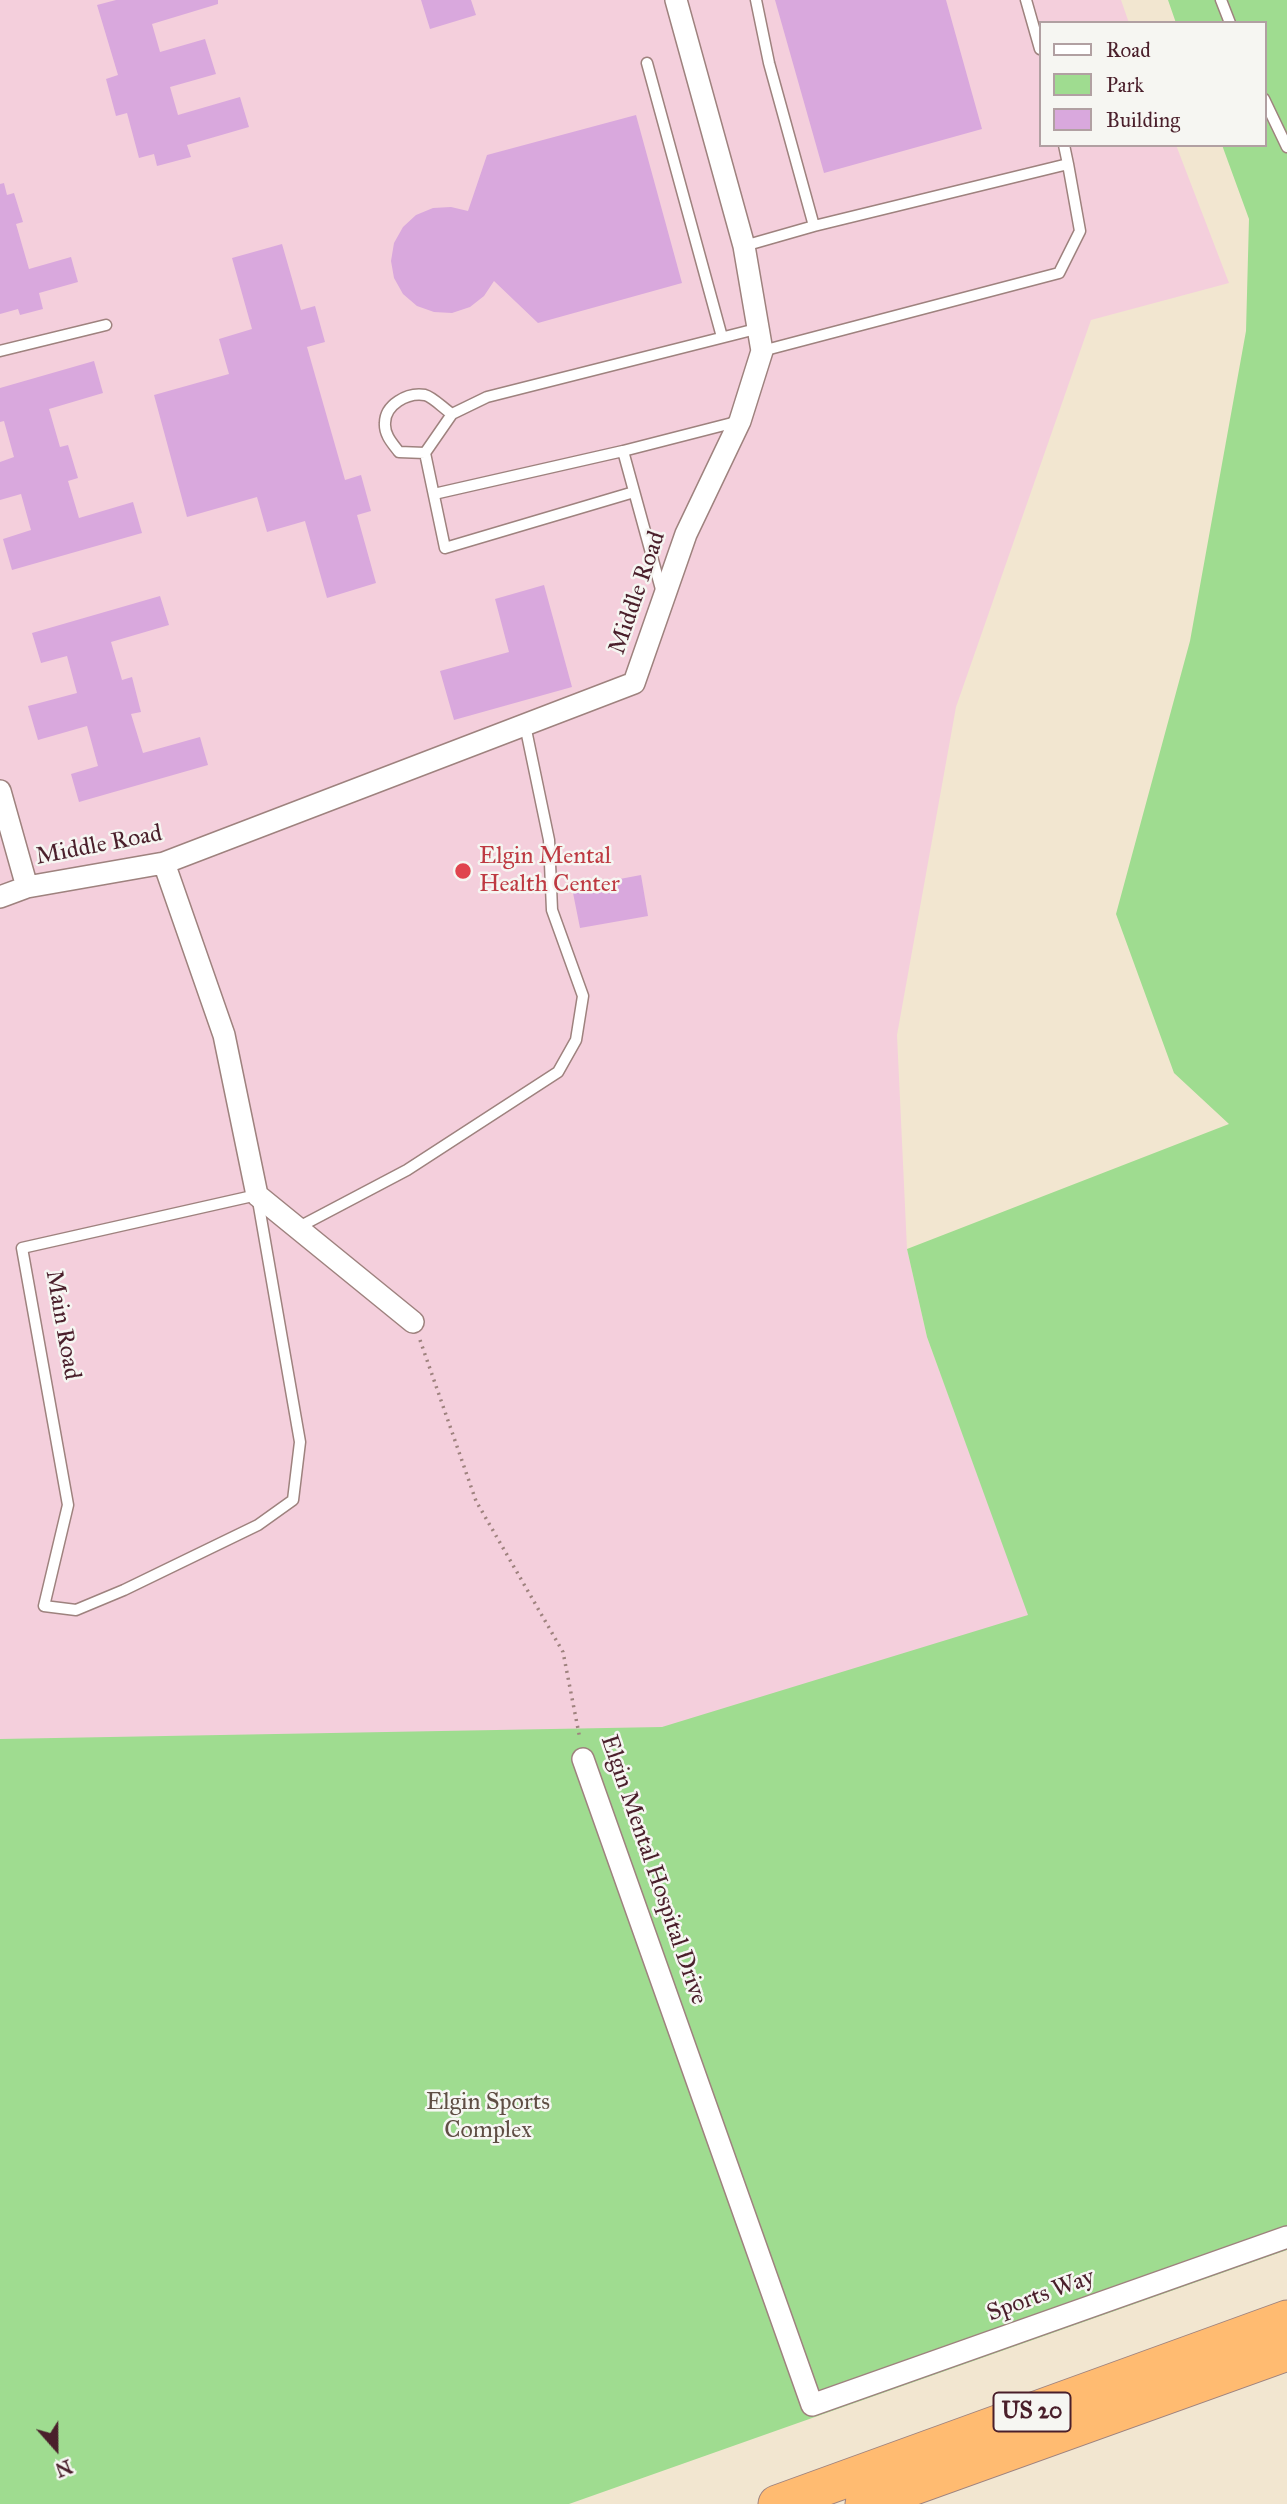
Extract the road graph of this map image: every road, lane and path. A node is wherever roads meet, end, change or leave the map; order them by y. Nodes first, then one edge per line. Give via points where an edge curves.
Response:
1 (676, 0) edge
2 (756, 0) edge
3 (1026, 0) edge
4 (1221, 0) edge
5 (1229, 21) edge
6 (1038, 42) edge
7 (647, 63) dead end
8 (1266, 103) edge
9 (1064, 147) edge
10 (1287, 147) edge
11 (1068, 164) junction
12 (814, 226) junction
13 (744, 246) junction
14 (106, 325) dead end
15 (760, 328) junction
16 (722, 337) junction
17 (0, 351) edge
18 (762, 351) junction
19 (452, 414) junction
20 (740, 421) junction
21 (623, 451) junction
22 (425, 453) junction
23 (634, 492) junction
24 (434, 494) junction
25 (663, 599) junction
26 (524, 725) junction
27 (0, 791) edge
28 (164, 863) junction
29 (27, 887) junction
30 (0, 897) edge
31 (257, 1195) junction
32 (297, 1227) junction
33 (413, 1322) joint
34 (583, 1759) joint
35 (1287, 2237) edge
36 (1287, 2319) edge
37 (1287, 2353) edge
38 (812, 2405) joint
39 (777, 2504) edge
40 (864, 2504) edge

1 - 13 street, Middle Road
2 - 12 lane
3 - 6 lane
4 - 5 lane
7 - 16 lane
8 - 10 lane
9 - 11 lane
11 - 12 lane
11 - 18 lane via 1080,232 1059,274
12 - 13 lane
13 - 15 street, Middle Road
14 - 17 lane
15 - 16 lane
15 - 18 street, Middle Road
16 - 19 lane via 487,397
18 - 20 street, Middle Road
19 - 22 lane
19 - 22 lane via 426,395 408,396 391,407 384,423 399,452
20 - 21 lane
20 - 25 street, Middle Road via 686,534
21 - 23 lane
21 - 24 lane
22 - 24 lane
23 - 24 lane via 445,548
23 - 25 lane
25 - 26 street, Middle Road via 634,683
26 - 28 street, Middle Road
26 - 32 lane via 549,840 552,910 583,996 576,1041 558,1072 407,1170
27 - 29 street
28 - 29 street, Middle Road
28 - 31 street via 224,1035
29 - 30 street, Middle Road
31 - 31 lane, Main Road via 22,1248 68,1505 44,1606 76,1610 124,1590 258,1525 293,1500 300,1442
31 - 32 street
32 - 33 street
33 - 34 path, Elgin Mental Hospital Drive via 476,1501 563,1652
34 - 38 street, Elgin Mental Hospital Drive
35 - 38 street, Sports Way
36 - 39 highway, US 20
37 - 40 highway, US 20

